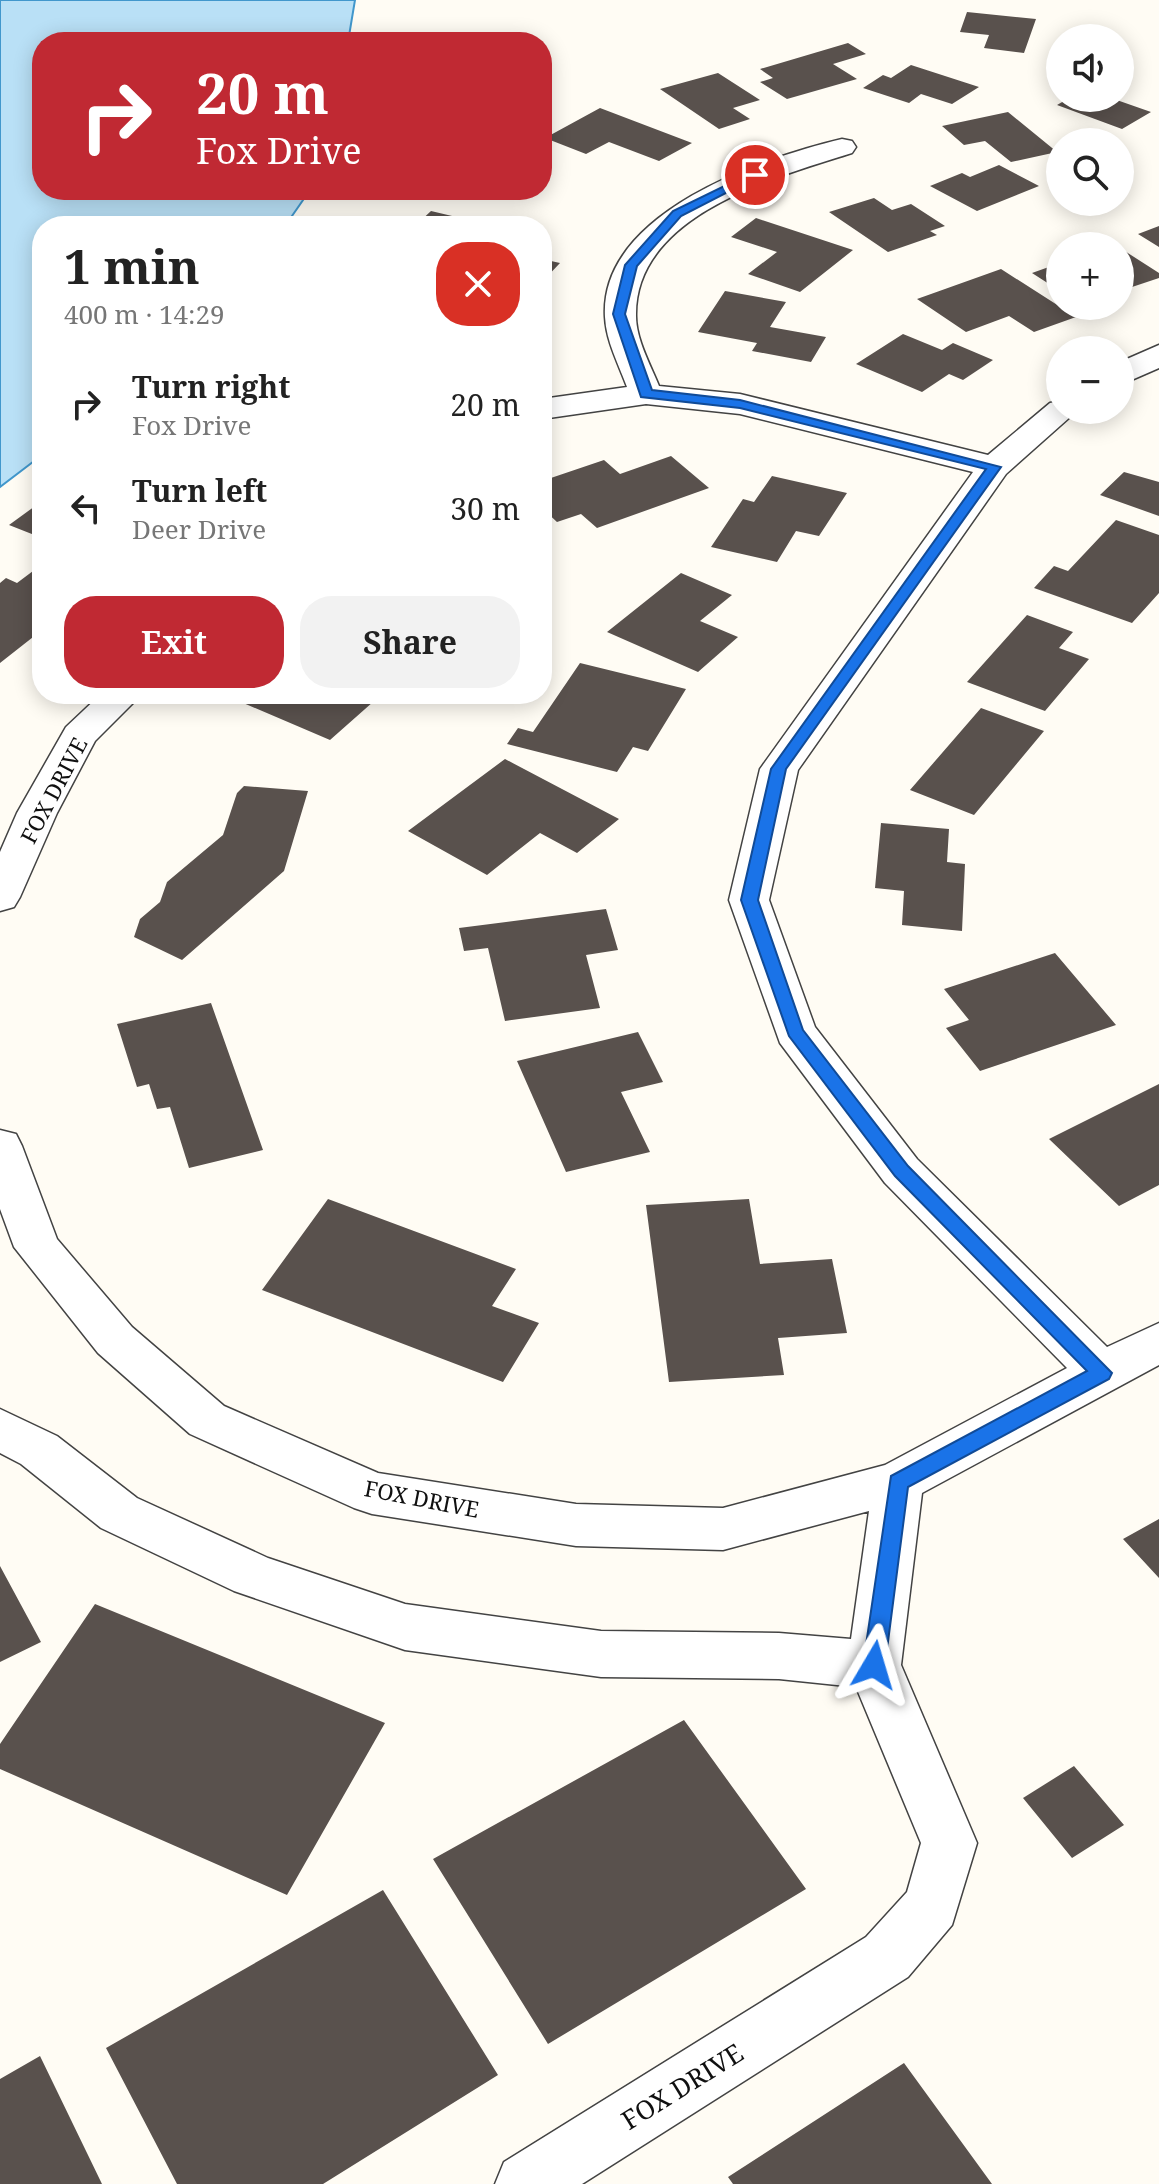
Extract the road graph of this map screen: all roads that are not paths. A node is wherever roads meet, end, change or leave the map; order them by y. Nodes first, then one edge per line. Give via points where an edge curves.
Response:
1 (842, 147) dead end
2 (1159, 355) edge
3 (1134, 368) edge
4 (646, 394) junction
5 (552, 408) edge
6 (1046, 423) edge
7 (994, 467) junction
8 (112, 704) edge
9 (0, 897) edge
10 (0, 1146) edge
11 (1159, 1342) edge
12 (1102, 1373) junction
13 (0, 1429) edge
14 (898, 1482) junction
15 (874, 1665) junction
16 (526, 2184) edge

1 - 4 street via 755,175 677,213 631,265 619,314
2 - 3 street
4 - 5 street
4 - 7 street via 740,404
6 - 7 street
7 - 12 street via 779,769 749,900 795,1032 901,1171
8 - 9 street, FOX DRIVE via 79,735
10 - 14 street, FOX DRIVE via 37,1247 115,1340 207,1420 372,1493 576,1525 723,1529
11 - 12 street, FOX DRIVE
12 - 14 street, FOX DRIVE
13 - 15 street via 39,1450 119,1513 252,1575 405,1627 601,1654 779,1656
14 - 15 street
15 - 16 street, FOX DRIVE via 949,1843 932,1906 887,1957

